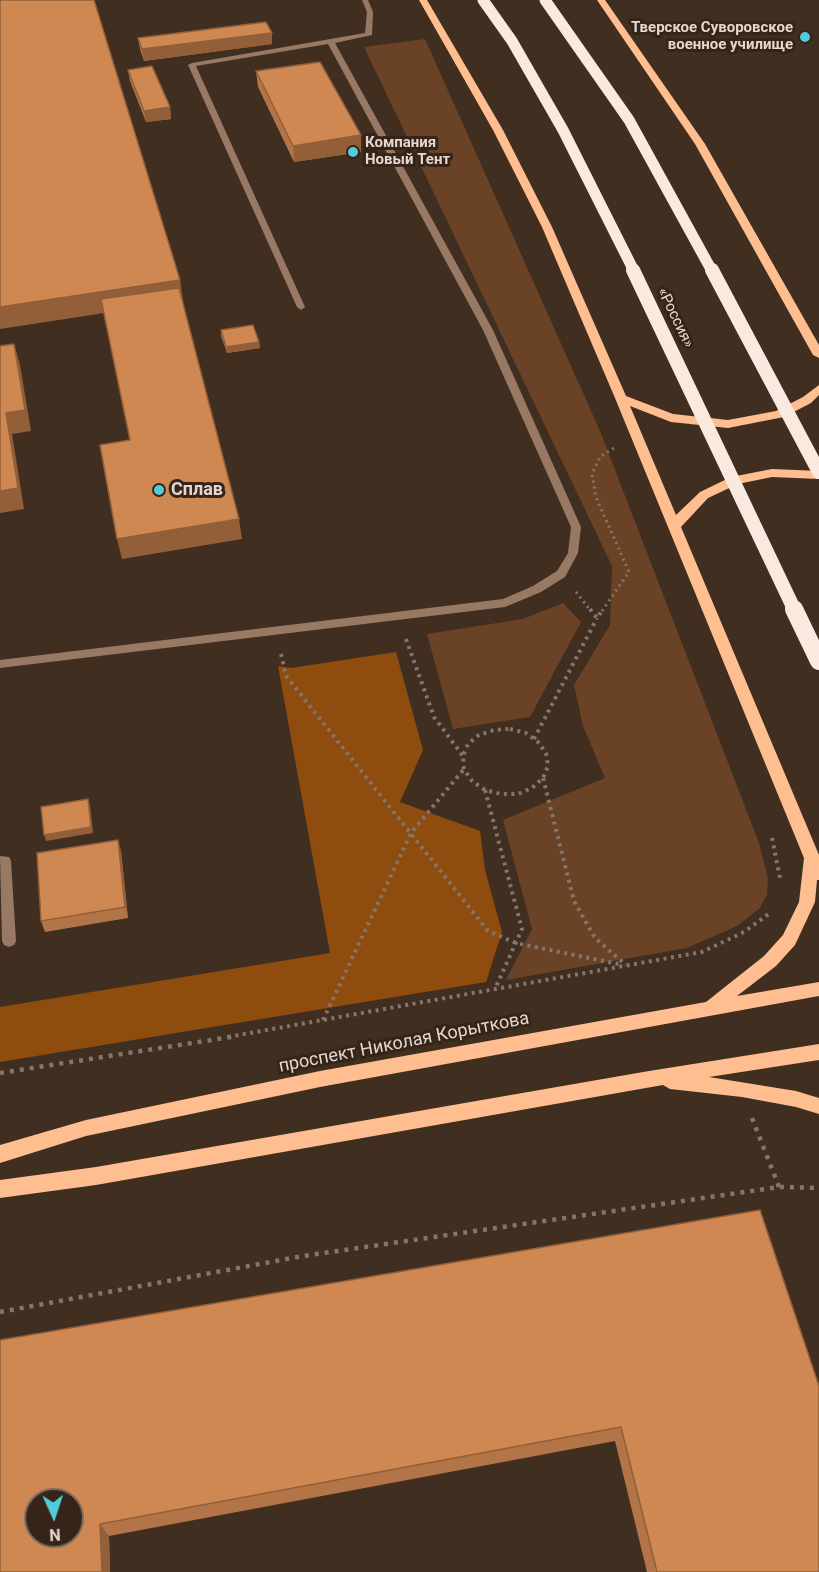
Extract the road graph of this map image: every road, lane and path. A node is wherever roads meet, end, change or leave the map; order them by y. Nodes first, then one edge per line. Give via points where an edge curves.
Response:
1 (365, 0) edge
2 (423, 0) edge
3 (483, 0) edge
4 (545, 0) edge
5 (601, 0) edge
6 (331, 42) junction
7 (302, 307) dead end
8 (819, 355) edge
9 (819, 389) edge
10 (621, 398) junction
11 (610, 437) dead end
12 (614, 448) junction
13 (618, 459) dead end
14 (819, 474) edge
15 (674, 528) junction
16 (561, 574) junction
17 (398, 616) junction
18 (597, 618) junction
19 (275, 631) junction
20 (819, 661) edge
21 (0, 664) edge
22 (534, 739) junction
23 (463, 756) junction
24 (464, 769) junction
25 (543, 778) junction
26 (485, 790) junction
27 (411, 833) junction
28 (771, 836) dead end
29 (808, 848) junction
30 (0, 861) edge
31 (819, 874) edge
32 (780, 880) dead end
33 (775, 905) dead end
34 (9, 941) dead end
35 (516, 943) junction
36 (627, 966) junction
37 (819, 989) edge
38 (494, 990) junction
39 (711, 1007) junction
40 (323, 1021) junction
41 (819, 1052) edge
42 (0, 1073) edge
43 (649, 1079) junction
44 (819, 1106) edge
45 (751, 1114) dead end
46 (0, 1154) edge
47 (779, 1187) junction
48 (819, 1188) edge
49 (0, 1189) edge
50 (0, 1312) edge

1 - 6 lane via 370,12 369,35
2 - 10 main road via 498,130 547,227
3 - 20 highway, «Россия», bridge via 512,41 612,225
4 - 14 highway, bridge via 629,120
5 - 8 main road via 700,144
6 - 7 lane via 192,65
6 - 16 lane via 488,330 576,527 573,553
9 - 10 main road via 780,414 728,424 671,418
10 - 15 main road
11 - 12 path
12 - 13 path
12 - 18 path via 600,457 592,474 596,497 630,572
14 - 15 main road via 772,473 735,480 704,495
15 - 29 main road
16 - 17 lane via 505,603
16 - 18 path
17 - 19 lane
17 - 23 path via 434,717
18 - 22 path
19 - 21 lane
19 - 27 path via 286,676
22 - 23 path via 510,729 494,730 468,744
22 - 25 path via 546,753 548,766
23 - 24 path
24 - 26 path
24 - 27 path
25 - 26 path via 518,794 501,795
25 - 36 path via 574,901 595,938
26 - 35 path via 522,929
27 - 35 path via 488,931
27 - 40 path
28 - 32 path
29 - 31 main road
29 - 39 main road via 810,889 793,934 770,961
30 - 34 lane via 5,861
33 - 36 path via 744,932 702,952
35 - 36 path
35 - 38 path
36 - 38 path
37 - 39 main road, проспект Николая Корыткова
38 - 40 path
39 - 46 main road, проспект Николая Корыткова via 297,1084 86,1128
40 - 42 path
41 - 43 main road
43 - 44 main road via 742,1089
43 - 49 main road via 96,1176
45 - 47 path
47 - 48 path
47 - 50 path via 303,1256

